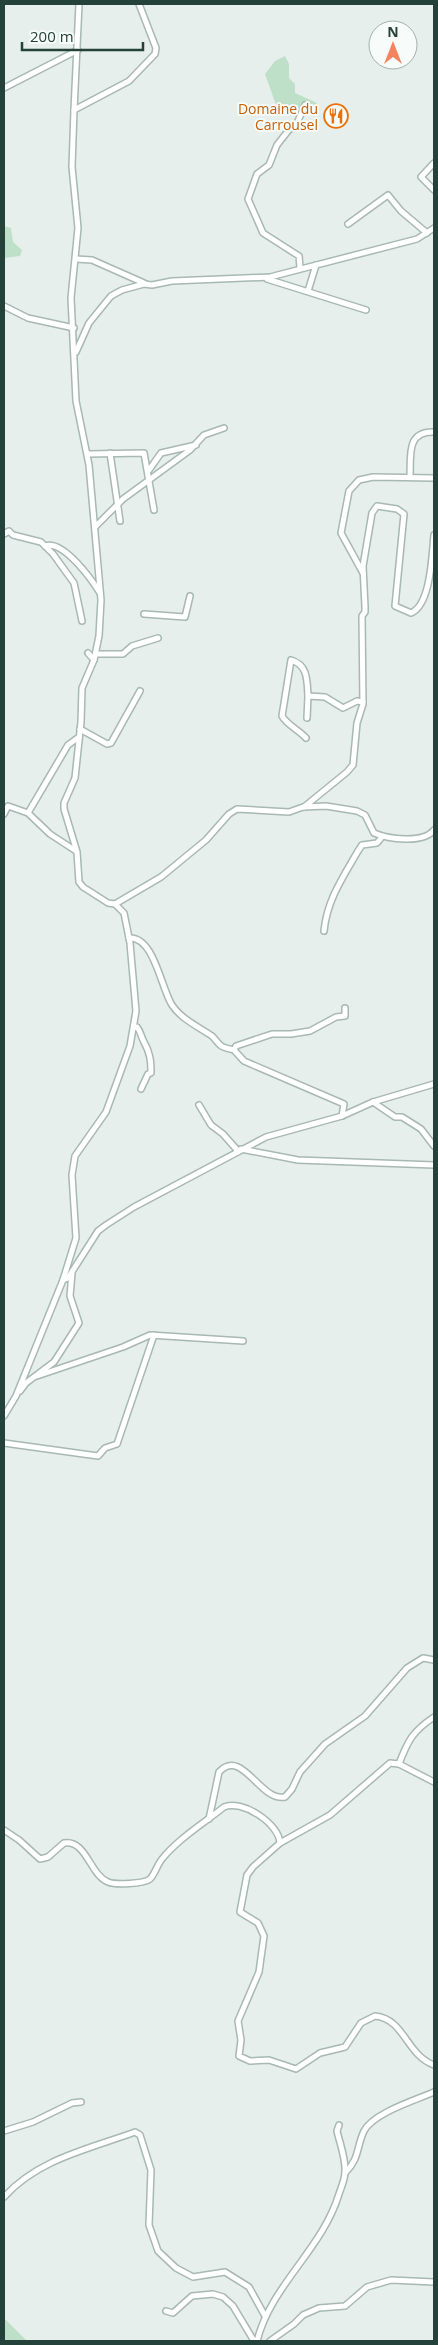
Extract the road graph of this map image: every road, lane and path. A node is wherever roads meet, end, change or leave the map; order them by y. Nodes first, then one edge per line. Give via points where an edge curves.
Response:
1 (79, 4) edge
2 (138, 4) edge
3 (78, 50) junction
4 (4, 88) edge
5 (305, 105) dead end
6 (74, 110) junction
7 (434, 163) edge
8 (434, 190) edge
9 (348, 224) dead end
10 (434, 228) edge
11 (427, 233) junction
12 (76, 258) junction
13 (316, 264) junction
14 (300, 268) junction
15 (259, 277) junction
16 (144, 284) junction
17 (308, 291) junction
18 (4, 306) edge
19 (366, 310) dead end
20 (74, 328) junction
21 (74, 357) junction
22 (224, 428) dead end
23 (434, 432) edge
24 (196, 445) junction
25 (110, 453) junction
26 (88, 454) junction
27 (149, 470) junction
28 (410, 476) junction
29 (434, 478) edge
30 (150, 479) junction
31 (118, 504) junction
32 (154, 510) dead end
33 (120, 520) dead end
34 (96, 526) junction
35 (4, 534) edge
36 (434, 535) edge
37 (46, 546) junction
38 (363, 574) junction
39 (100, 593) junction
40 (190, 596) dead end
41 (144, 614) dead end
42 (82, 621) dead end
43 (158, 638) dead end
44 (88, 653) dead end
45 (96, 654) junction
46 (94, 660) junction
47 (140, 691) dead end
48 (308, 696) junction
49 (363, 702) junction
50 (307, 718) dead end
51 (80, 730) junction
52 (79, 737) junction
53 (306, 738) dead end
54 (6, 805) edge
55 (303, 807) junction
56 (28, 813) junction
57 (4, 814) edge
58 (434, 830) edge
59 (382, 837) junction
60 (77, 852) junction
61 (115, 904) junction
62 (324, 931) dead end
63 (129, 938) junction
64 (345, 1008) dead end
65 (134, 1028) junction
66 (234, 1050) junction
67 (434, 1084) edge
68 (141, 1089) dead end
69 (373, 1102) junction
70 (199, 1106) dead end
71 (342, 1116) junction
72 (434, 1146) edge
73 (239, 1150) junction
74 (434, 1165) edge
75 (72, 1272) junction
76 (63, 1280) junction
77 (57, 1291) junction
78 (70, 1296) junction
79 (154, 1335) junction
80 (243, 1341) dead end
81 (38, 1376) junction
82 (16, 1396) junction
83 (4, 1416) edge
84 (4, 1444) edge
85 (434, 1660) edge
86 (434, 1716) edge
87 (399, 1764) junction
88 (434, 1782) edge
89 (209, 1818) junction
90 (4, 1830) edge
91 (280, 1843) junction
92 (434, 2065) edge
93 (434, 2092) edge
94 (81, 2102) dead end
95 (339, 2125) dead end
96 (4, 2131) edge
97 (345, 2173) junction
98 (4, 2197) edge
99 (434, 2282) edge
100 (166, 2311) dead end
101 (265, 2316) junction
102 (254, 2341) edge
103 (258, 2341) edge
104 (270, 2341) edge

1 - 3 street
2 - 6 street via 156,54 129,81
3 - 4 street
3 - 6 street
5 - 14 street via 297,124 277,145 269,165 257,174 248,199 263,233 299,256
6 - 12 street via 72,167 78,228
7 - 8 street via 421,177
9 - 11 street via 388,195
10 - 11 street
11 - 13 street via 417,239
12 - 16 street via 92,260
12 - 20 street via 71,298
13 - 14 street
13 - 17 street
14 - 15 street
15 - 16 street
15 - 17 street
16 - 21 street via 111,296 89,323
17 - 19 street
18 - 20 street via 28,318
20 - 21 street
21 - 26 street via 76,402
22 - 24 street via 204,435
23 - 28 street via 426,432 411,444
24 - 27 street via 161,453
24 - 30 street
25 - 26 street
25 - 27 street via 144,454
25 - 31 street
26 - 34 street
27 - 30 street
28 - 29 street
28 - 38 street via 358,480 348,491 341,533
30 - 31 street
30 - 32 street
31 - 33 street
31 - 34 street
34 - 39 street
35 - 37 street via 9,531
36 - 38 street via 426,595 416,611 412,613 395,606 404,523 402,511 377,506 372,513
37 - 39 street via 55,546 71,557 84,569
37 - 42 street via 74,583
38 - 49 street
39 - 45 street
40 - 41 street via 186,617
43 - 45 street via 132,646 123,654
44 - 46 street
45 - 46 street
46 - 51 street via 82,688
47 - 51 street via 112,743 107,744
48 - 49 street via 325,697 343,708
48 - 50 street
48 - 53 street via 305,670 299,662 291,660 282,716
49 - 55 street via 357,723 354,764
51 - 52 street
52 - 56 street via 68,745
52 - 60 street via 74,778 64,803 64,815
54 - 56 street
54 - 57 street
55 - 59 street via 326,806 362,812 374,833
55 - 61 street via 289,812 237,809 161,877
56 - 60 street via 50,834
58 - 59 street via 421,837
59 - 62 street via 377,843 362,846 338,884 326,914
60 - 61 street via 79,882 102,899
61 - 63 street via 124,913
63 - 65 street via 136,1011
63 - 66 street via 143,941 172,1006 179,1014 215,1038 220,1045
64 - 66 street via 345,1016 336,1017 316,1030 272,1034 236,1046
65 - 68 street via 140,1031 150,1050 151,1073
65 - 76 street via 106,1112 73,1162 76,1238
66 - 71 street via 244,1061 344,1104
67 - 69 street
69 - 71 street
69 - 72 street via 421,1129
70 - 73 street via 211,1125
71 - 73 street via 284,1130
73 - 74 street via 298,1160
73 - 75 street via 106,1225 98,1231
75 - 76 street
75 - 78 street
76 - 77 street
77 - 78 street
77 - 82 street
78 - 81 street via 79,1323 54,1362
79 - 80 street
79 - 81 street
79 - 84 street via 117,1444 105,1448 98,1456
81 - 82 street via 26,1383
82 - 83 street
85 - 89 street via 423,1658 407,1668 365,1716 325,1744 300,1772 285,1797 275,1797 239,1767 223,1767 219,1772
86 - 87 street via 416,1729
87 - 88 street
87 - 91 street via 390,1763 330,1815
89 - 90 street via 163,1858 150,1879 139,1883 115,1884 105,1880 79,1847 72,1843 64,1843 48,1858 40,1859
89 - 91 street via 227,1806 237,1805 268,1822
91 - 92 street via 251,1868 244,1885 240,1912 258,1923 264,1936 259,1972 238,2021 239,2056 246,2060 265,2059 296,2069 320,2053 345,2047 361,2023 375,2016 395,2025 415,2052
93 - 97 street via 393,2110 367,2126 357,2158
94 - 96 street
95 - 97 street via 337,2131
97 - 101 street via 326,2226
98 - 101 street via 34,2171 68,2155 135,2132 140,2135 151,2170 149,2225 158,2251 174,2266 193,2276 225,2272 249,2287
99 - 104 street via 391,2280 367,2287 344,2306 319,2308 303,2315
100 - 102 street via 173,2313 192,2296 218,2295 233,2306
101 - 103 street

